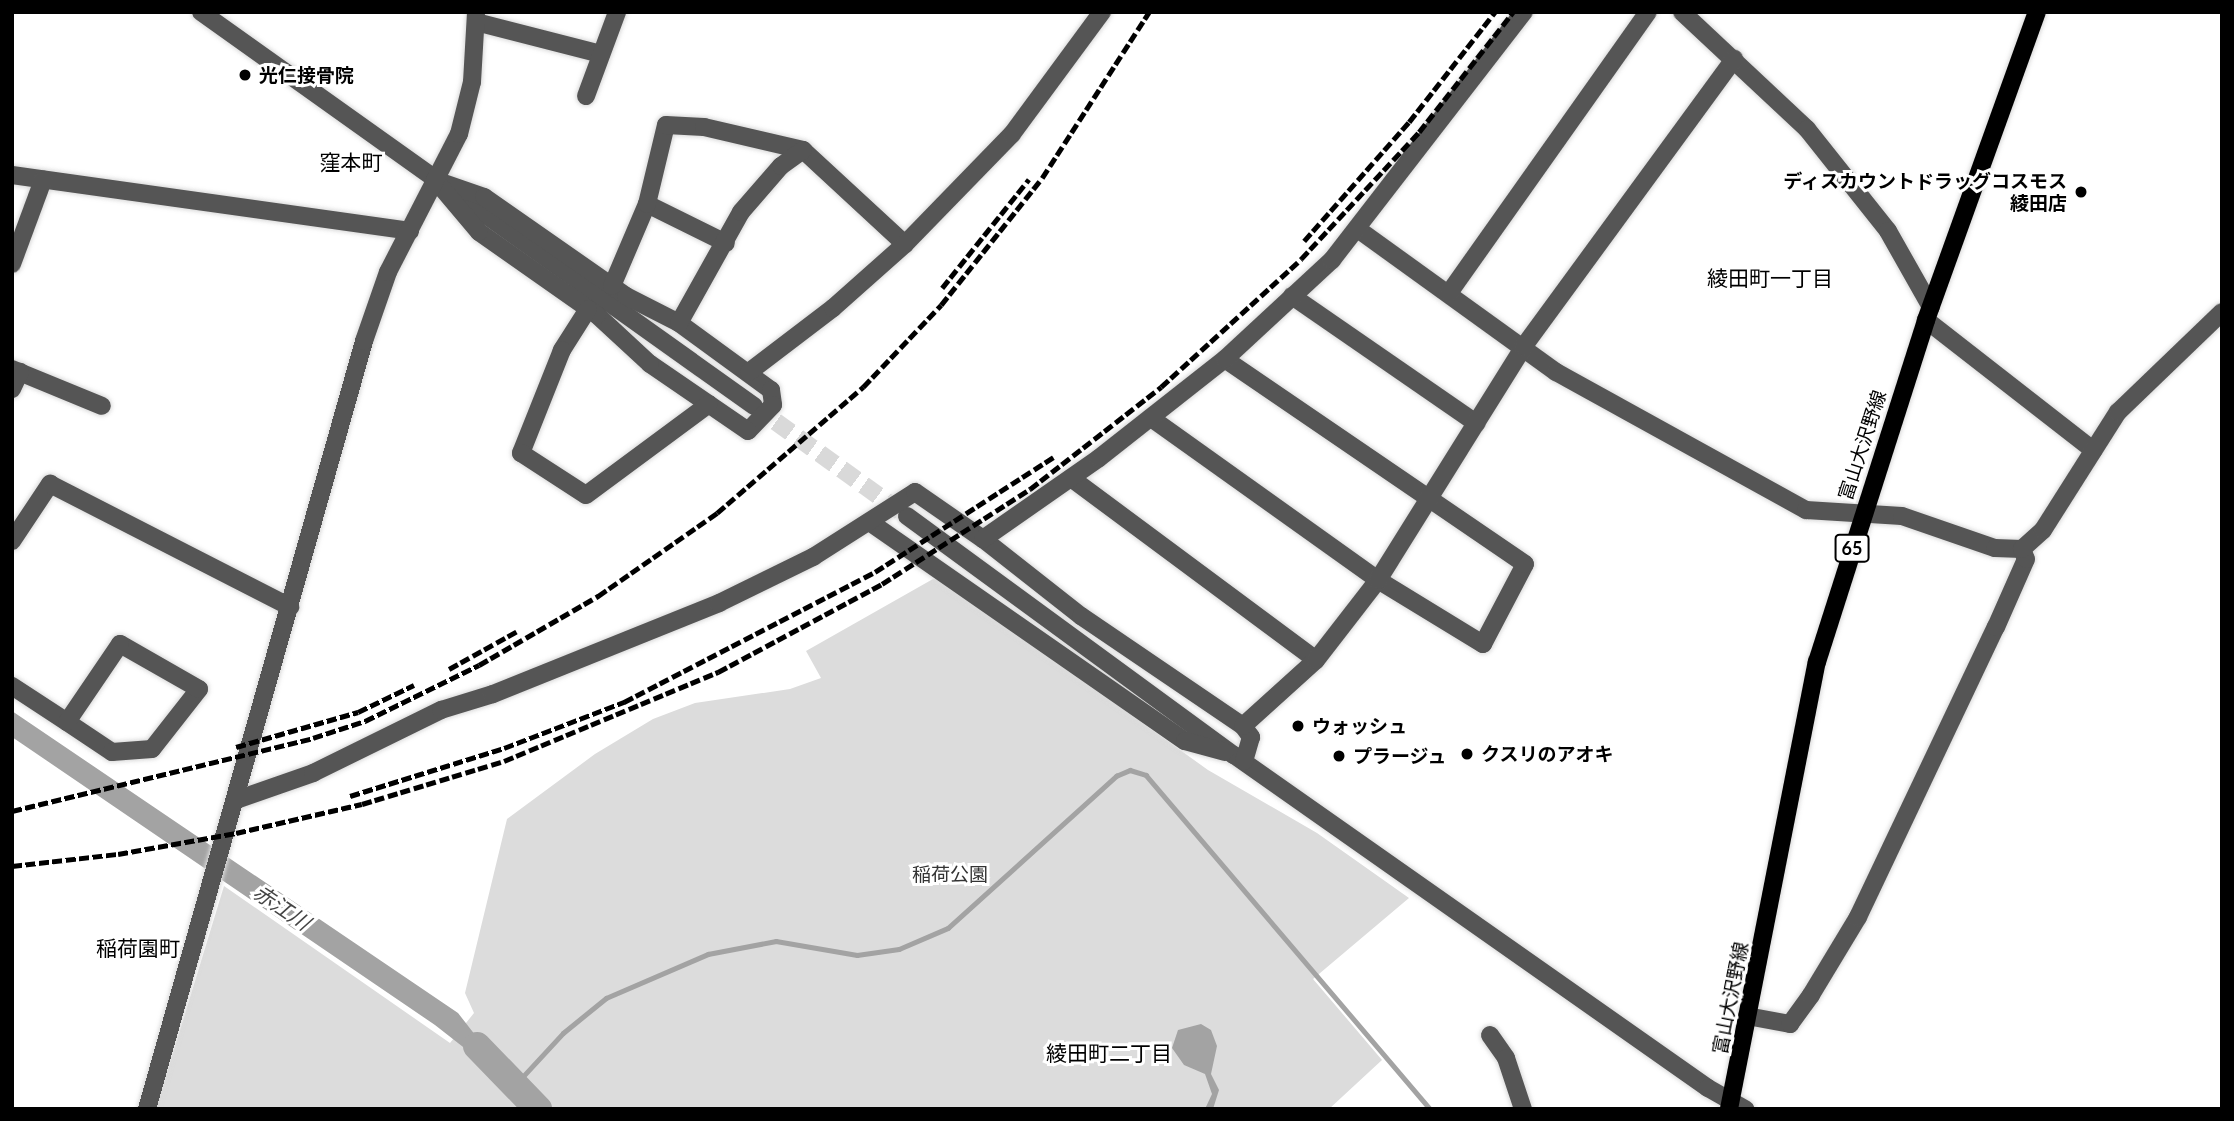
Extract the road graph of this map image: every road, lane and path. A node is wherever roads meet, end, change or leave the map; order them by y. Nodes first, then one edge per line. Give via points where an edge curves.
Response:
1 (201, 12) edge
2 (617, 12) edge
3 (1524, 12) edge
4 (1648, 12) edge
5 (1682, 12) edge
6 (2037, 12) edge
7 (1096, 15) edge
8 (476, 17) edge
9 (601, 54) junction
10 (1734, 59) junction
11 (586, 96) dead end
12 (803, 150) junction
13 (12, 176) edge
14 (43, 180) junction
15 (435, 180) junction
16 (647, 204) junction
17 (1359, 230) junction
18 (410, 231) junction
19 (726, 243) junction
20 (905, 244) junction
21 (12, 264) edge
22 (612, 286) junction
23 (1449, 293) junction
24 (1292, 296) junction
25 (588, 309) junction
26 (2222, 312) edge
27 (1929, 314) junction
28 (679, 323) junction
29 (1524, 346) junction
30 (1225, 359) junction
31 (16, 370) edge
32 (749, 372) junction
33 (12, 389) edge
34 (709, 404) junction
35 (102, 406) dead end
36 (754, 406) tunnel mouth
37 (1150, 418) junction
38 (1476, 423) junction
39 (2093, 450) junction
40 (1071, 478) junction
41 (1428, 501) junction
42 (1862, 514) junction
43 (907, 516) tunnel mouth
44 (871, 523) junction
45 (983, 539) junction
46 (12, 541) edge
47 (2022, 549) junction
48 (1378, 580) junction
49 (290, 607) junction
50 (1316, 660) junction
51 (12, 686) edge
52 (67, 722) junction
53 (1243, 726) junction
54 (1239, 758) junction
55 (236, 800) junction
56 (1747, 1016) junction
57 (1490, 1035) dead end
58 (1735, 1106) edge
59 (148, 1109) edge
60 (1523, 1109) edge

1 - 15 street
2 - 9 street
3 - 17 street
4 - 23 street
5 - 10 street
6 - 27 main road, 富山大沢野線 / 65
7 - 20 street via 1012,134
8 - 9 street
8 - 15 street via 472,82 459,134
9 - 11 street
10 - 27 street via 1807,129 1854,185 1907,261
10 - 29 street
12 - 16 street via 704,127 666,125
12 - 19 street via 781,166 741,212
12 - 20 street
13 - 14 street
14 - 18 street
14 - 21 street
15 - 18 street
15 - 22 street via 484,197
15 - 25 street via 479,232
15 - 36 street
16 - 19 street
16 - 22 street
17 - 23 street
17 - 24 street
18 - 49 street via 388,272 364,341
19 - 28 street
20 - 32 street
22 - 28 street
23 - 29 street
24 - 30 street
24 - 38 street
25 - 34 street via 650,364
25 - 34 street via 562,350 521,453 586,495
26 - 39 street via 2118,412
27 - 39 street
27 - 42 main road, 富山大沢野線 / 65
28 - 32 street
29 - 38 street
29 - 42 street via 1556,372 1806,510
30 - 37 street
30 - 41 street
31 - 33 street
31 - 35 street
32 - 34 street via 771,390 773,405 748,431
37 - 40 street
37 - 48 street
38 - 41 street
39 - 47 street via 2043,530
40 - 45 street
40 - 50 street
41 - 48 street
41 - 48 street via 1525,564 1483,644
42 - 47 street via 1902,516 1994,548
42 - 56 main road, 富山大沢野線 / 65 via 1817,662
43 - 54 street
44 - 45 street via 915,492
44 - 54 street via 1185,741
44 - 55 street via 719,603 493,694 441,710 313,773
45 - 53 street via 1082,616
46 - 49 street via 50,484
47 - 56 street via 2026,559 1996,627 1835,959 1790,1024
48 - 50 street
49 - 55 street
50 - 53 street
51 - 52 street
52 - 52 street via 120,644 200,690 152,749 112,752
53 - 54 street via 1251,737
54 - 58 street
55 - 59 street
56 - 58 main road, 富山大沢野線 / 65
57 - 60 street via 1506,1058

